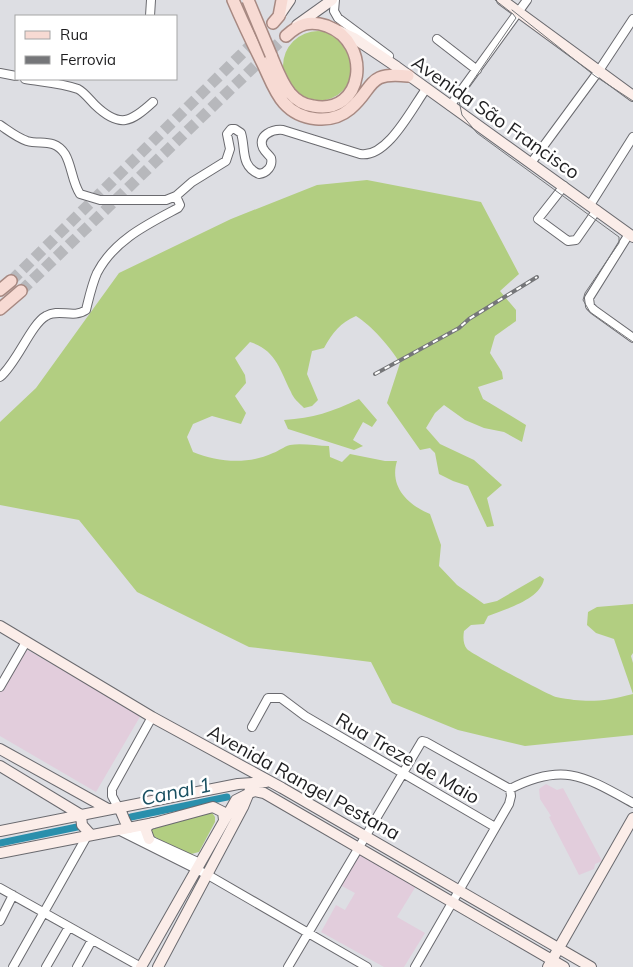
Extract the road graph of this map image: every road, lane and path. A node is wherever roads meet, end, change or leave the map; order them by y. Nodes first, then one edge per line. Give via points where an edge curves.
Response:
1 (151, 0) edge
2 (233, 0) edge
3 (248, 0) edge
4 (282, 0) edge
5 (290, 0) edge
6 (333, 0) edge
7 (502, 0) edge
8 (527, 0) edge
9 (518, 12) junction
10 (150, 15) edge
11 (276, 19) joint
12 (633, 19) edge
13 (297, 25) junction
14 (336, 30) junction
15 (286, 36) tunnel mouth
16 (437, 39) dead end
17 (266, 58) junction
18 (477, 70) junction
19 (598, 72) junction
20 (0, 73) edge
21 (15, 76) edge
22 (408, 76) junction
23 (32, 80) edge
24 (426, 89) junction
25 (633, 96) edge
26 (153, 102) dead end
27 (452, 104) junction
28 (0, 125) edge
29 (633, 137) edge
30 (531, 163) junction
31 (564, 186) junction
32 (176, 196) junction
33 (593, 207) junction
34 (631, 235) edge
35 (11, 280) tunnel mouth
36 (0, 290) edge
37 (21, 291) tunnel mouth
38 (0, 309) edge
39 (633, 338) edge
40 (0, 377) edge
41 (0, 626) edge
42 (26, 642) junction
43 (0, 687) edge
44 (152, 717) junction
45 (252, 727) dead end
46 (0, 749) edge
47 (236, 764) junction
48 (0, 766) edge
49 (402, 772) junction
50 (277, 785) junction
51 (510, 789) junction
52 (250, 790) junction
53 (633, 803) edge
54 (113, 808) junction
55 (80, 815) junction
56 (633, 818) edge
57 (224, 820) junction
58 (154, 823) junction
59 (123, 827) junction
60 (495, 827) junction
61 (0, 831) edge
62 (89, 835) junction
63 (364, 836) junction
64 (148, 839) junction
65 (357, 848) junction
66 (0, 853) edge
67 (198, 866) junction
68 (208, 875) junction
69 (0, 888) edge
70 (459, 891) junction
71 (13, 896) junction
72 (452, 903) junction
73 (44, 912) junction
74 (0, 922) edge
75 (69, 926) junction
76 (308, 932) junction
77 (92, 940) junction
78 (558, 948) junction
79 (550, 963) edge
80 (13, 967) edge
81 (46, 967) edge
82 (77, 967) edge
83 (141, 967) edge
84 (158, 967) edge
85 (288, 967) edge
86 (367, 967) edge
87 (415, 967) edge
88 (564, 967) edge
89 (591, 967) edge

1 - 10 street
2 - 17 main road
3 - 17 main road, bridge
4 - 11 main road
5 - 11 main road
6 - 13 main road
6 - 27 street, Avenida São Francisco via 334,11 342,21
7 - 9 main road
8 - 9 street
9 - 18 street
9 - 19 main road
12 - 19 street
13 - 14 main road via 316,23
13 - 15 main road
14 - 17 main road via 352,47 358,64 355,84 347,96 335,104 316,107 296,99
14 - 22 main road, Avenida São Francisco via 360,42
16 - 18 street
17 - 22 main road via 278,94 286,105 301,115 319,119 349,110 378,78
18 - 27 street
19 - 25 main road
19 - 30 street
20 - 21 street
22 - 24 main road, Avenida São Francisco
23 - 26 street via 80,90 103,112 119,120 134,119
24 - 27 main road, Avenida São Francisco
24 - 32 street via 384,148 364,155 283,130 273,130 262,142 272,164 259,174 248,166 242,135 232,129 228,134 230,148 226,161
27 - 30 main road, Avenida São Francisco
28 - 32 street via 29,142 49,142 59,147 66,156 80,194 100,200 166,200
29 - 33 street
30 - 31 main road, Avenida São Francisco
31 - 33 main road, Avenida São Francisco
31 - 33 street via 538,219 568,241 576,240
32 - 40 street via 178,208 139,229 101,267 86,310 79,315 56,312 44,316 17,358
33 - 34 main road, Avenida São Francisco
34 - 39 street via 591,292 589,303
35 - 36 main road
37 - 38 main road
41 - 42 main road, Avenida Rangel Pestana
42 - 43 street
42 - 44 main road, Avenida Rangel Pestana
44 - 47 main road, Avenida Rangel Pestana
44 - 54 street via 115,783
45 - 49 street, Rua Treze de Maio via 268,698 281,698 305,716
46 - 54 main road
47 - 50 main road, Avenida Rangel Pestana
47 - 52 main road
48 - 55 main road
49 - 51 street via 422,741
49 - 60 street, Rua Treze de Maio
49 - 63 street
50 - 52 main road via 265,782
50 - 63 main road, Avenida Rangel Pestana
51 - 53 street via 544,774 560,774 590,780
51 - 60 street via 510,802
52 - 54 main road via 238,784
52 - 57 main road via 236,800
52 - 65 main road, Avenida Rangel Pestana
52 - 68 main road
54 - 55 main road
54 - 59 main road via 124,815
55 - 61 main road
55 - 62 main road
56 - 78 main road
57 - 58 main road via 223,812 215,807
57 - 67 main road
58 - 59 main road
58 - 64 main road via 145,828
59 - 62 main road
59 - 64 street
59 - 67 street
60 - 70 street
62 - 66 main road
62 - 73 street
63 - 65 street
63 - 70 main road, Avenida Rangel Pestana
64 - 67 street
65 - 72 main road, Avenida Rangel Pestana
65 - 76 street
67 - 68 street
67 - 83 main road
68 - 76 street
68 - 84 main road
69 - 71 street
70 - 72 street
70 - 78 main road, Avenida Rangel Pestana
71 - 73 street
71 - 74 street
72 - 79 main road, Avenida Rangel Pestana
72 - 87 street
73 - 75 street
73 - 80 street
75 - 77 street
75 - 81 street
76 - 85 street
76 - 86 street
77 - 82 street
77 - 83 street
78 - 79 main road
78 - 89 main road, Avenida Rangel Pestana
79 - 88 main road, Avenida Rangel Pestana

